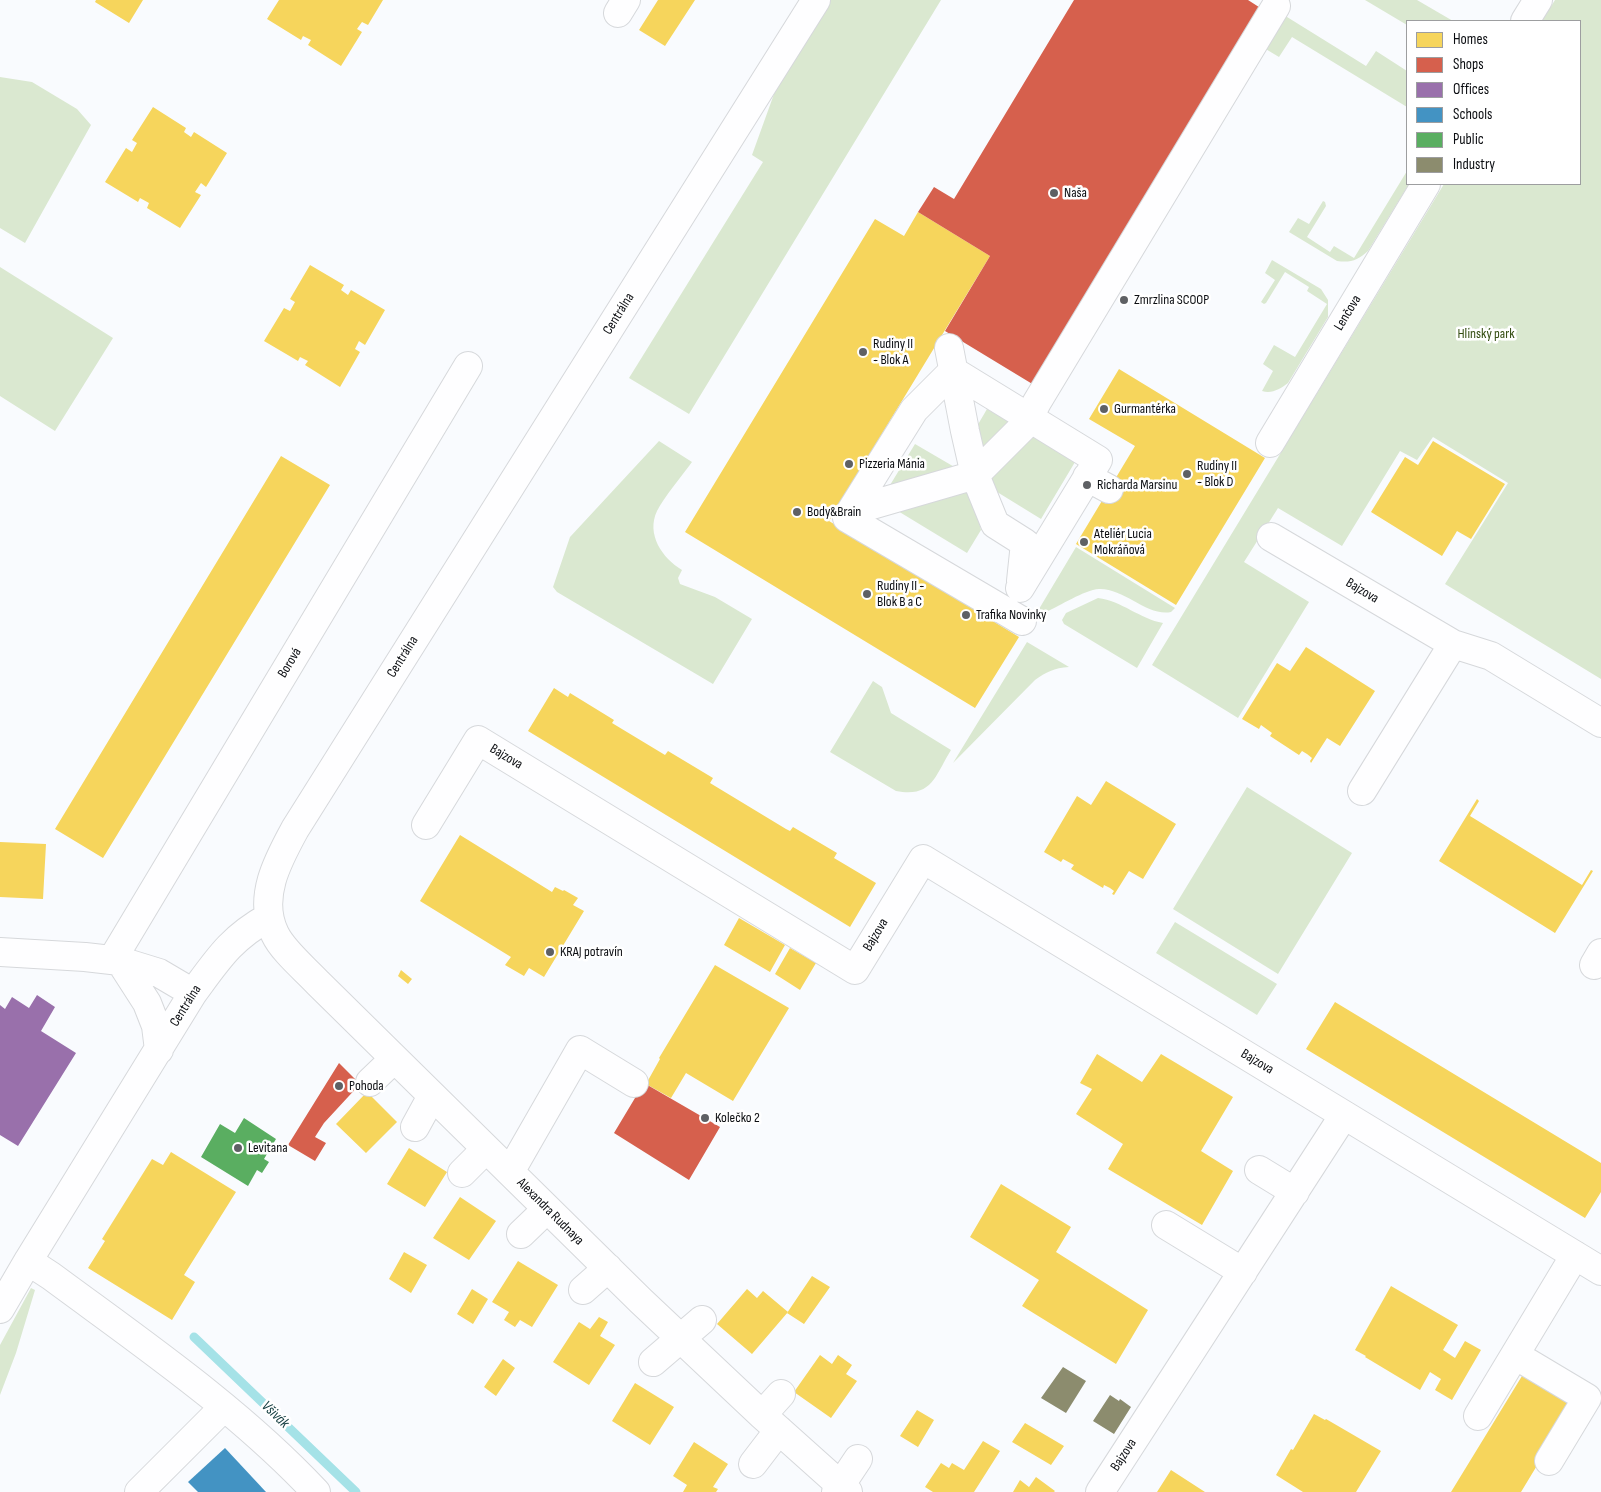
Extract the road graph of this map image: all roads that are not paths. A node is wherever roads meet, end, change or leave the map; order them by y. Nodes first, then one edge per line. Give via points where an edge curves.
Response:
1 (816, 0) edge
2 (1538, 0) edge
3 (1276, 6) dead end
4 (1526, 20) edge
5 (1425, 185) edge
6 (951, 360) junction
7 (468, 366) dead end
8 (1029, 417) junction
9 (1270, 443) dead end
10 (975, 475) junction
11 (851, 511) junction
12 (1271, 537) dead end
13 (1020, 588) junction
14 (1453, 644) junction
15 (1601, 724) edge
16 (1362, 791) dead end
17 (426, 826) dead end
18 (269, 917) junction
19 (0, 952) edge
20 (116, 960) junction
21 (193, 993) junction
22 (159, 1050) junction
23 (394, 1059) junction
24 (370, 1082) dead end
25 (634, 1083) dead end
26 (432, 1096) junction
27 (1344, 1115) junction
28 (415, 1126) dead end
29 (486, 1149) junction
30 (1259, 1170) dead end
31 (510, 1172) junction
32 (462, 1173) dead end
33 (1294, 1192) junction
34 (547, 1209) junction
35 (1166, 1225) dead end
36 (520, 1234) dead end
37 (1576, 1255) junction
38 (28, 1261) junction
39 (608, 1268) junction
40 (1601, 1271) edge
41 (1242, 1272) junction
42 (583, 1290) dead end
43 (0, 1309) edge
44 (702, 1320) dead end
45 (681, 1338) junction
46 (1515, 1355) junction
47 (653, 1362) dead end
48 (781, 1394) dead end
49 (224, 1407) junction
50 (1478, 1416) dead end
51 (771, 1422) junction
52 (858, 1459) dead end
53 (1548, 1461) dead end
54 (753, 1464) dead end
55 (1099, 1483) edge
56 (841, 1490) edge
57 (139, 1492) edge
58 (316, 1492) edge

1 - 18 street, Centrálna via 294,829 277,862 269,891
2 - 4 street
3 - 8 street
5 - 9 street, Lenčova
6 - 8 street
6 - 10 street
6 - 11 street via 914,410
7 - 20 street, Borová
8 - 10 street via 1025,425
8 - 13 street via 1098,460 1098,483
10 - 11 street
10 - 13 street via 995,524 1025,543
11 - 13 street via 847,518 1022,621
12 - 14 street, Bajzova
14 - 15 street, Bajzova via 1491,656
14 - 16 street
17 - 27 street, Bajzova via 478,740 855,970 923,860
18 - 21 street, Centrálna via 231,944
18 - 23 street, Alexandra Rudnaya via 275,935 287,950
19 - 20 street
20 - 21 street via 159,973
20 - 22 street via 147,1003 156,1026
21 - 22 street, Centrálna
22 - 38 street, Centrálna
23 - 24 street
23 - 26 street, Alexandra Rudnaya
25 - 31 street via 580,1050
26 - 28 street
26 - 29 street, Alexandra Rudnaya
27 - 33 street, Bajzova
27 - 37 street, Bajzova
29 - 31 street, Alexandra Rudnaya
29 - 32 street
30 - 33 street
31 - 34 street, Alexandra Rudnaya
33 - 41 street, Bajzova
34 - 36 street
34 - 39 street, Alexandra Rudnaya
35 - 41 street
37 - 40 street, Bajzova
37 - 46 street
38 - 43 street, Centrálna
38 - 49 street
39 - 42 street
39 - 45 street, Alexandra Rudnaya
41 - 55 street, Bajzova
44 - 45 street
45 - 47 street
45 - 51 street, Alexandra Rudnaya
46 - 50 street
46 - 53 street via 1587,1398
48 - 51 street
49 - 57 street
49 - 58 street via 260,1436
51 - 54 street
51 - 56 street, Alexandra Rudnaya
52 - 56 street

